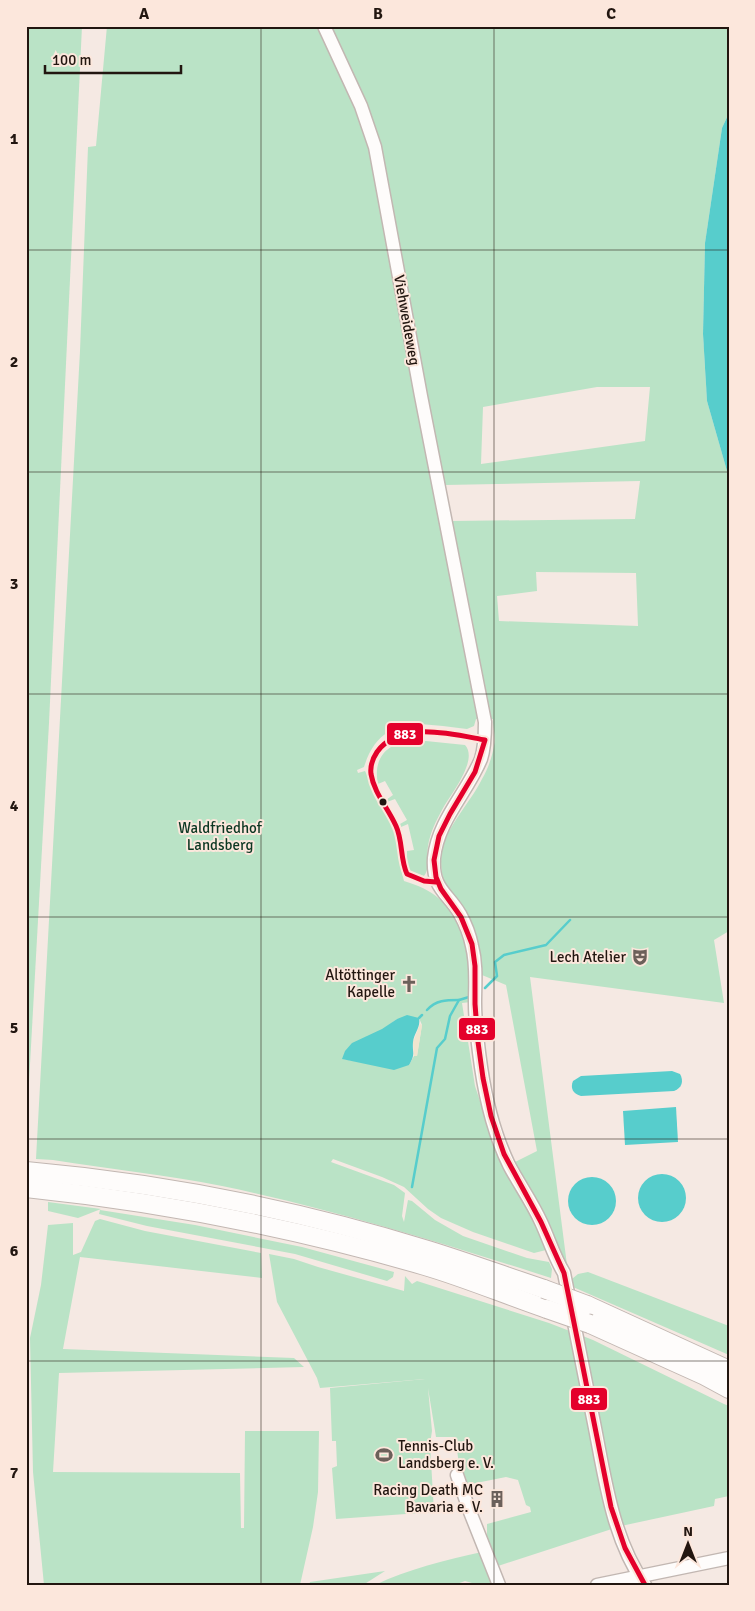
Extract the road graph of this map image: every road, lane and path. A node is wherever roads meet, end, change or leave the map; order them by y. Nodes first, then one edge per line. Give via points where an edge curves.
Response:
1 (324, 26) edge
2 (26, 1171) edge
3 (26, 1188) edge
4 (729, 1370) edge
5 (729, 1389) edge
6 (458, 1475) dead end
7 (729, 1558) edge
8 (642, 1580) edge
9 (499, 1585) edge
10 (598, 1585) edge

1 - 8 street, Viehweideweg via 361,106 375,146 485,722 485,740 475,773 437,842 434,861 436,882 460,915 472,945 476,968 479,1053 489,1108 509,1164 564,1273 607,1491 618,1530
2 - 4 highway, bridge via 205,1196 311,1218 428,1250 587,1305
3 - 5 highway, bridge via 116,1198 210,1214 306,1234 426,1266 590,1324
6 - 9 street
7 - 8 street
8 - 10 street

